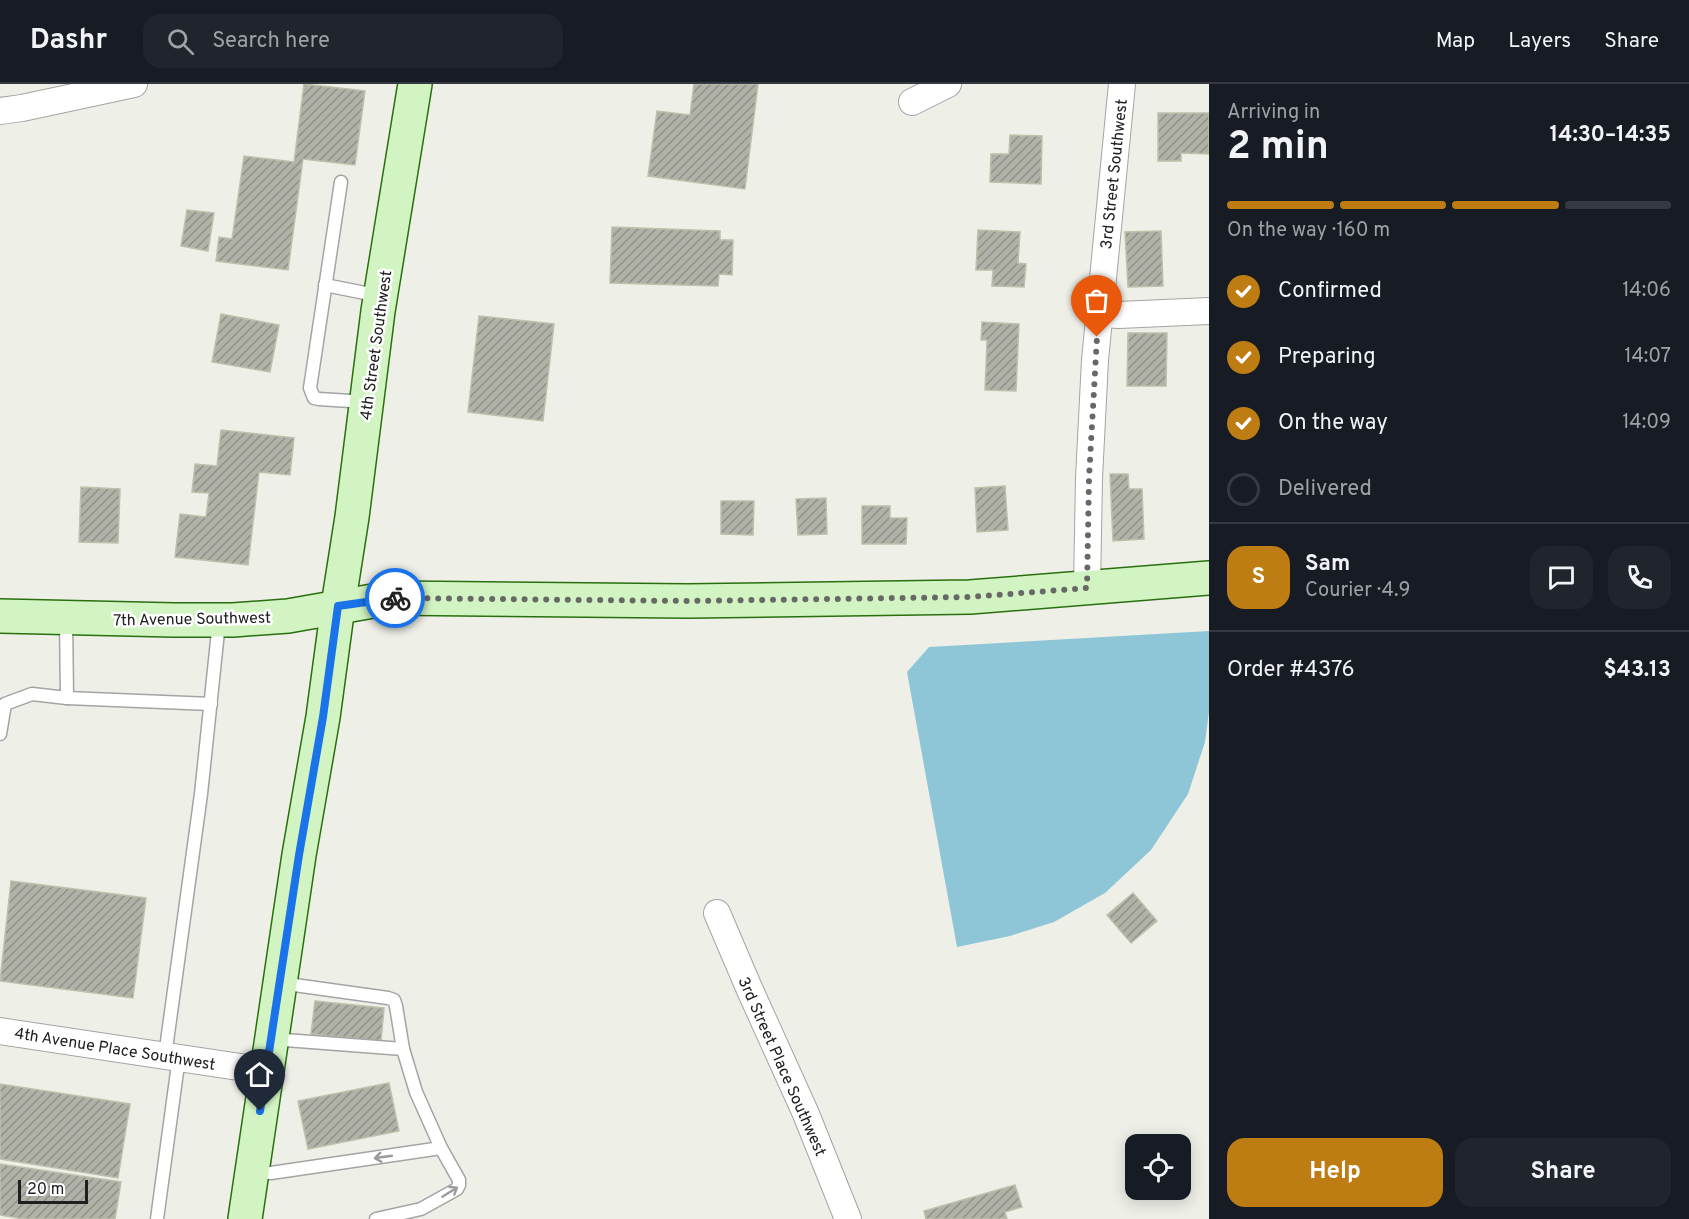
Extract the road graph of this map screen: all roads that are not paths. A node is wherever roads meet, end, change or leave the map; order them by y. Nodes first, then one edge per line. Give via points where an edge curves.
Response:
1 (134, 84) edge
2 (415, 84) edge
3 (435, 84) edge
4 (948, 84) edge
5 (1122, 84) edge
6 (912, 102) dead end
7 (0, 111) edge
8 (341, 182) dead end
9 (396, 197) junction
10 (325, 285) junction
11 (381, 296) junction
12 (1209, 311) edge
13 (1099, 314) junction
14 (367, 402) junction
15 (1209, 578) edge
16 (1087, 588) junction
17 (338, 606) junction
18 (0, 616) edge
19 (66, 618) junction
20 (219, 620) junction
21 (67, 698) junction
22 (3, 704) edge
23 (211, 705) junction
24 (0, 734) edge
25 (717, 913) dead end
26 (279, 983) junction
27 (0, 1031) edge
28 (403, 1049) junction
29 (268, 1055) junction
30 (172, 1057) junction
31 (441, 1148) junction
32 (252, 1172) junction
33 (157, 1219) edge
34 (245, 1219) edge
35 (376, 1219) edge
36 (848, 1219) edge

1 - 7 street
2 - 9 main road, 4th Street Southwest
3 - 9 main road
4 - 6 street
5 - 13 street, 3rd Street Southwest
8 - 10 lane
9 - 11 main road, 4th Street Southwest
10 - 11 lane
10 - 14 lane via 311,394 319,399
11 - 14 main road, 4th Street Southwest
12 - 13 street
13 - 16 street, 3rd Street Southwest
14 - 17 main road, 4th Street Southwest
15 - 16 main road, 7th Avenue Southwest
16 - 17 main road, 7th Avenue Southwest via 970,597 700,601 390,598
17 - 20 main road, 7th Avenue Southwest via 288,616
17 - 26 main road, 4th Street Southwest
18 - 19 main road, 7th Avenue Southwest
19 - 20 main road, 7th Avenue Southwest
19 - 21 lane
20 - 23 lane
21 - 22 lane via 32,694
21 - 23 lane
22 - 24 lane
23 - 30 lane
25 - 36 street, 3rd Street Place Southwest
26 - 28 lane via 394,1000
26 - 29 main road, 4th Street Southwest
27 - 30 street, 4th Avenue Place Southwest
28 - 29 lane
28 - 31 lane via 416,1092
29 - 30 street, 4th Avenue Place Southwest
29 - 32 main road, 4th Street Southwest
30 - 33 lane
31 -> 32 lane via 271,1173
35 -> 31 lane via 421,1209 457,1189 459,1180
32 - 34 main road, 4th Street Southwest

